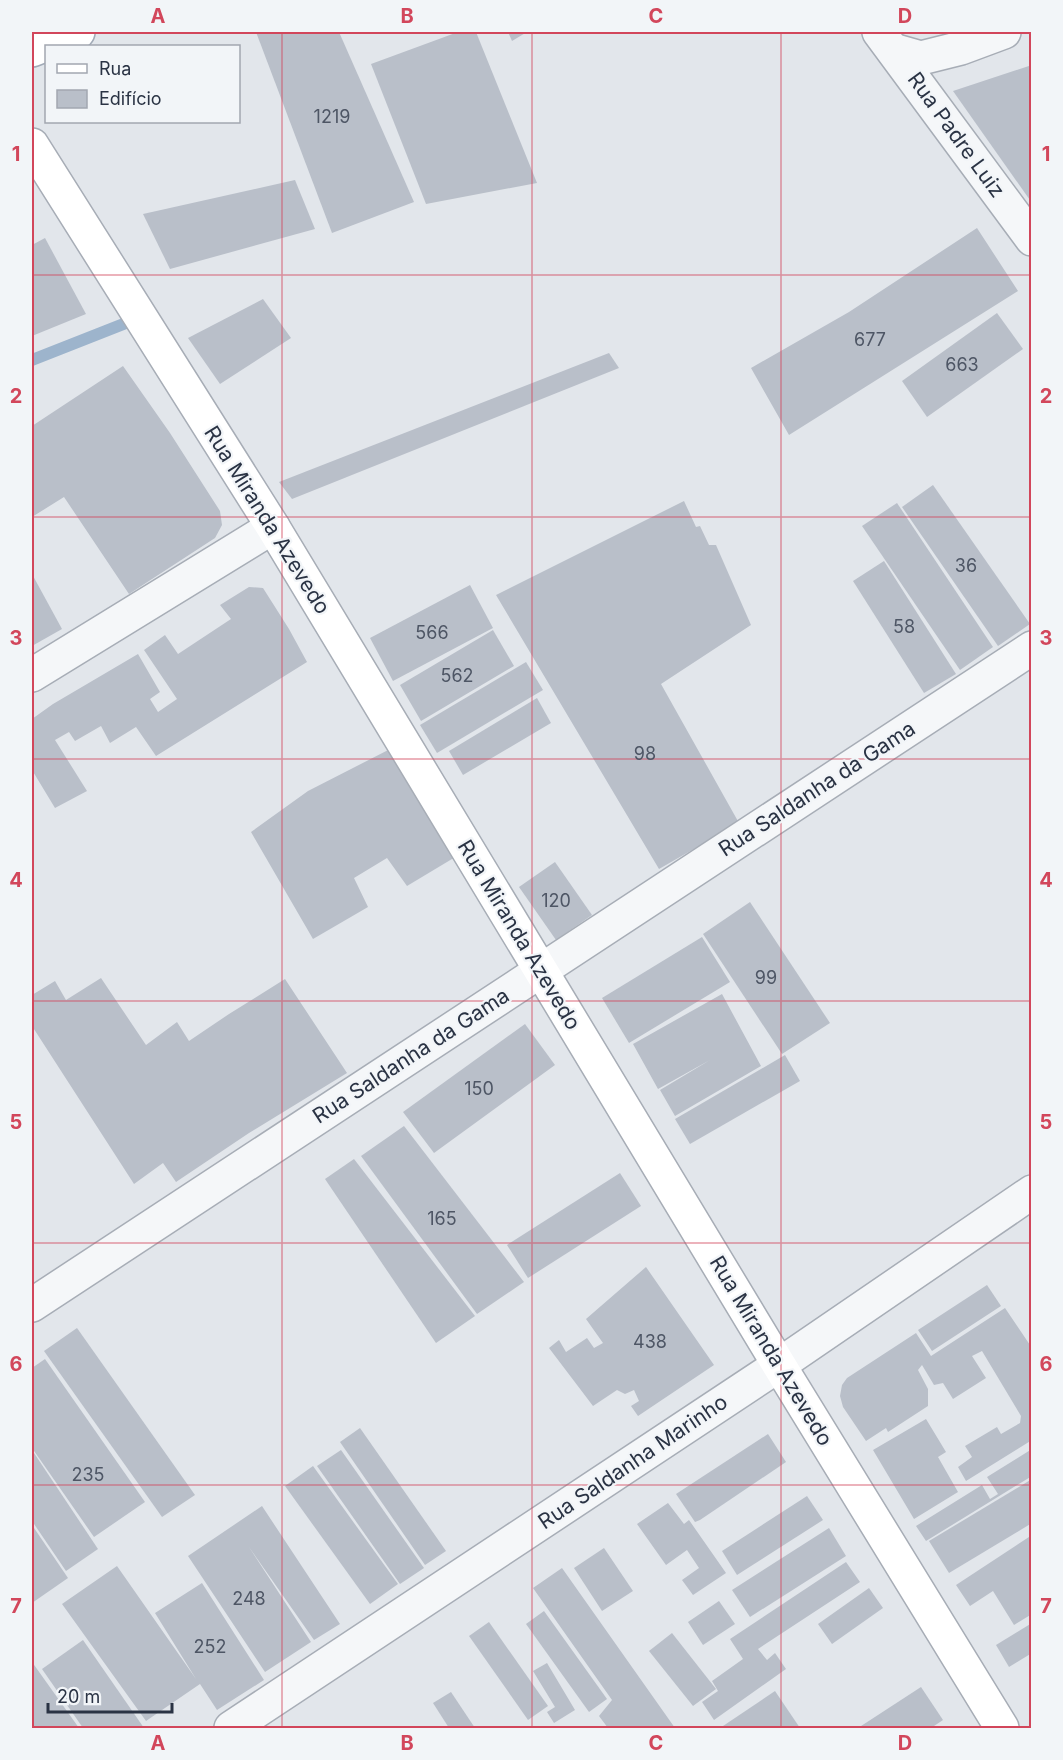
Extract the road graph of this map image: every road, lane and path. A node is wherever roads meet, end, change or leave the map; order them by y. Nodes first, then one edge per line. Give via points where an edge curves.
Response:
1 (78, 32) edge
2 (1004, 32) edge
3 (886, 41) edge
4 (32, 50) edge
5 (32, 145) edge
6 (1032, 239) edge
7 (273, 527) junction
8 (1032, 648) edge
9 (32, 675) edge
10 (540, 971) junction
11 (1032, 1192) edge
12 (32, 1305) edge
13 (779, 1365) junction
14 (231, 1728) edge
15 (1002, 1728) edge

1 - 4 street
2 - 3 street via 921,58
3 - 6 street, Rua Padre Luiz
5 - 7 street, Rua Miranda Azevedo
7 - 9 street
7 - 10 street, Rua Miranda Azevedo
8 - 10 street, Rua Saldanha da Gama
10 - 12 street, Rua Saldanha da Gama
10 - 13 street, Rua Miranda Azevedo
11 - 13 street, Rua Saldanha Marinho
13 - 14 street, Rua Saldanha Marinho
13 - 15 street, Rua Miranda Azevedo

